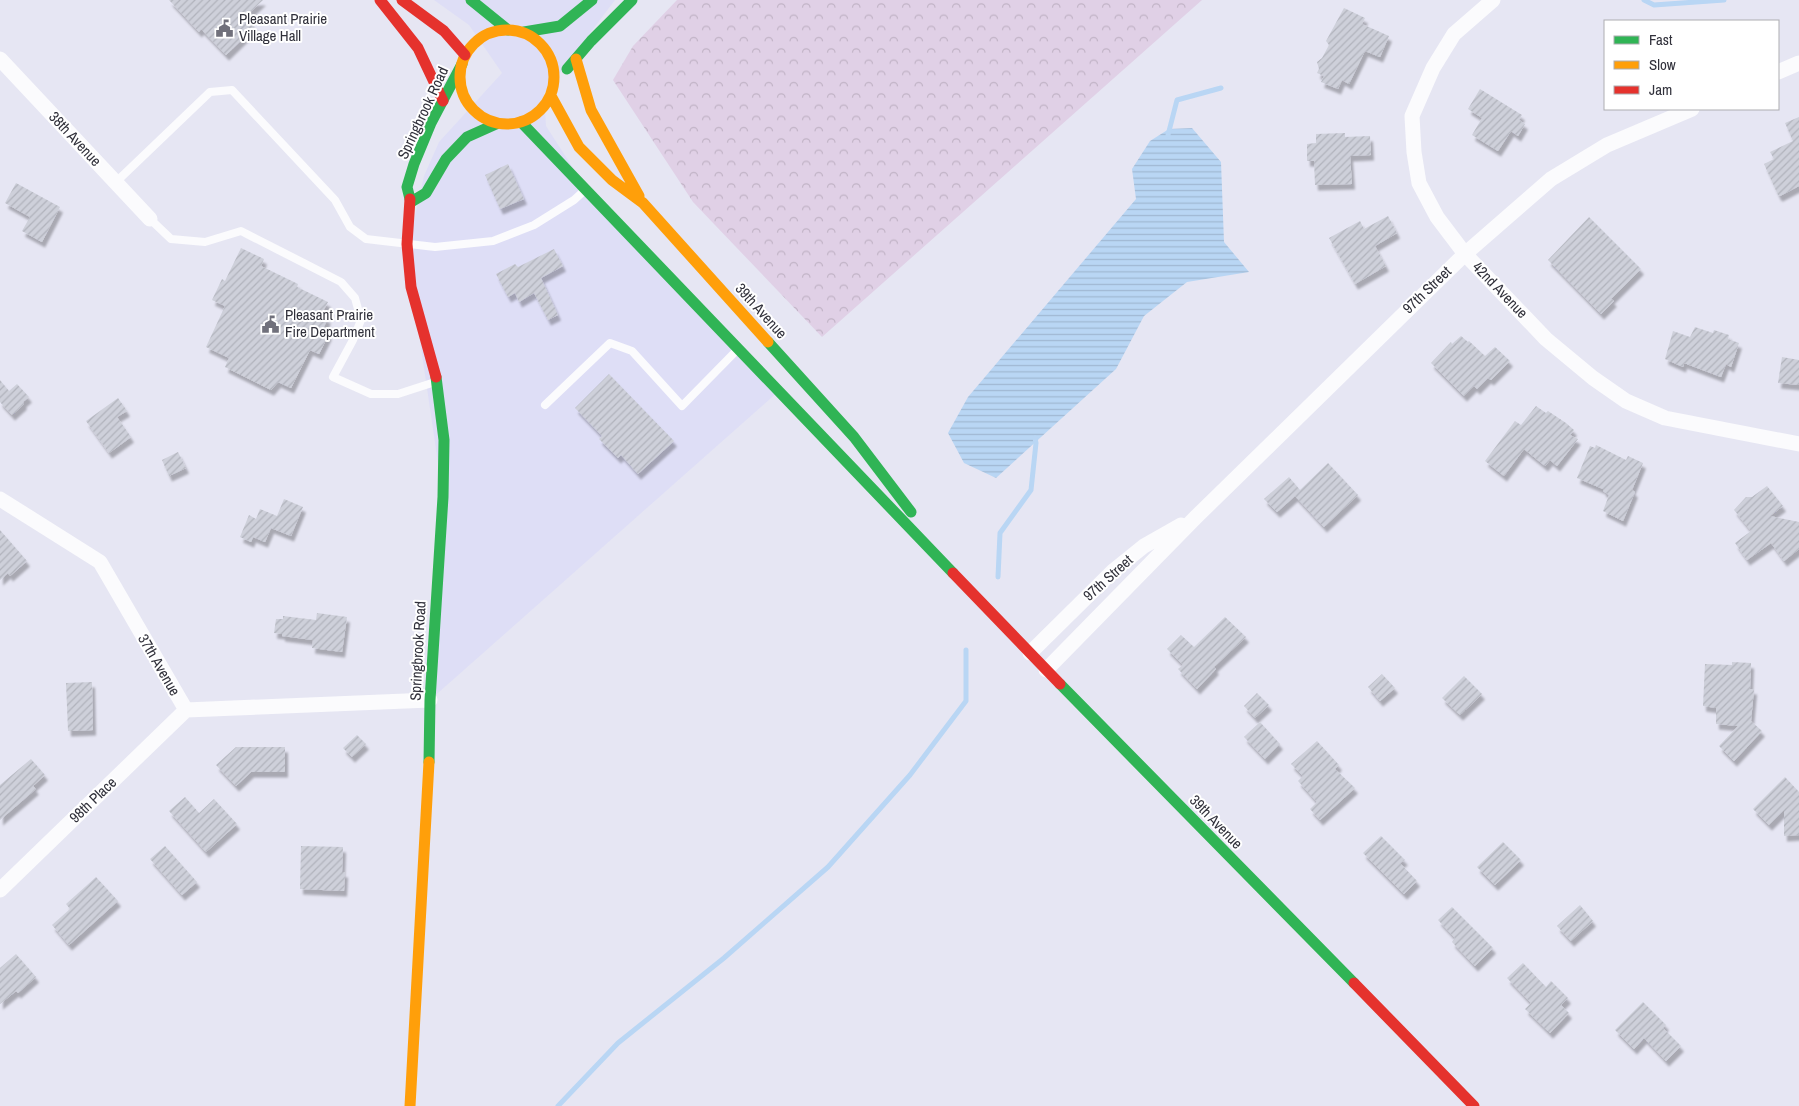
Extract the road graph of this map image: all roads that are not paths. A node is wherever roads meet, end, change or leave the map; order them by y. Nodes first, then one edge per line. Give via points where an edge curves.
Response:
1 (380, 0) edge
2 (402, 0) edge
3 (471, 0) edge
4 (592, 0) edge
5 (632, 0) edge
6 (1493, 0) edge
7 (508, 30) junction
8 (524, 32) junction
9 (576, 59) junction
10 (0, 60) edge
11 (463, 60) junction
12 (1799, 63) edge
13 (1779, 72) edge
14 (554, 84) junction
15 (551, 96) junction
16 (443, 101) junction
17 (1690, 110) edge
18 (521, 122) junction
19 (496, 124) junction
20 (115, 183) junction
21 (585, 190) junction
22 (411, 202) junction
23 (643, 203) junction
24 (150, 219) joint
25 (407, 244) junction
26 (1465, 254) junction
27 (738, 349) junction
28 (438, 382) junction
29 (545, 405) dead end
30 (1799, 444) edge
31 (0, 499) edge
32 (1196, 517) junction
33 (938, 557) junction
34 (1030, 653) junction
35 (1046, 670) junction
36 (430, 700) junction
37 (186, 710) junction
38 (0, 890) edge
39 (410, 1106) edge
40 (1474, 1106) edge

1 - 16 main road via 418,48
2 - 11 main road via 444,31
3 - 7 main road
4 - 8 main road via 560,26
5 - 9 main road
6 - 26 street, 42nd Avenue via 1454,34 1433,68 1412,116 1419,183 1437,217
7 - 8 main road
7 - 11 main road via 492,32 478,39
8 - 14 main road via 549,53 554,68
9 - 14 main road
9 - 23 main road via 591,110
10 - 20 street, 38th Avenue
11 - 16 main road, Springbrook Road
11 - 19 main road via 460,80 463,94 471,108
12 - 13 street
14 - 15 main road
15 - 18 main road via 539,113
15 - 23 main road, 39th Avenue via 579,148 612,180
16 - 22 main road, Springbrook Road via 424,139 407,188
17 - 26 street, 97th Street via 1607,145 1551,179
18 - 19 main road
18 - 21 main road, 39th Avenue
19 - 22 main road via 467,137 446,159 426,193
20 - 24 street, 38th Avenue
20 - 25 lane via 210,92 232,90 335,200 350,227 366,239
21 - 25 lane via 534,226 493,241 435,247
21 - 27 main road, 39th Avenue
22 - 25 main road, Springbrook Road
23 - 33 main road, 39th Avenue via 854,437 923,527
24 - 28 lane via 172,239 206,242 241,231 340,282 355,298 361,320 333,377 371,394 398,394
25 - 28 main road, Springbrook Road via 411,287
26 - 30 street, 42nd Avenue via 1546,339 1592,378 1626,401 1665,418
26 - 32 street, 97th Street
27 - 29 lane via 682,406 632,351 610,343
27 - 33 main road, 39th Avenue
28 - 36 main road, Springbrook Road via 444,440 443,497
31 - 37 street, 37th Avenue via 100,562
32 - 34 street, 97th Street via 1144,546 1113,571
32 - 35 street, 97th Street
33 - 34 main road, 39th Avenue
34 - 35 main road, 39th Avenue
35 - 40 main road, 39th Avenue
36 - 37 street, 37th Avenue
36 - 39 main road, Springbrook Road
37 - 38 street, 98th Place

